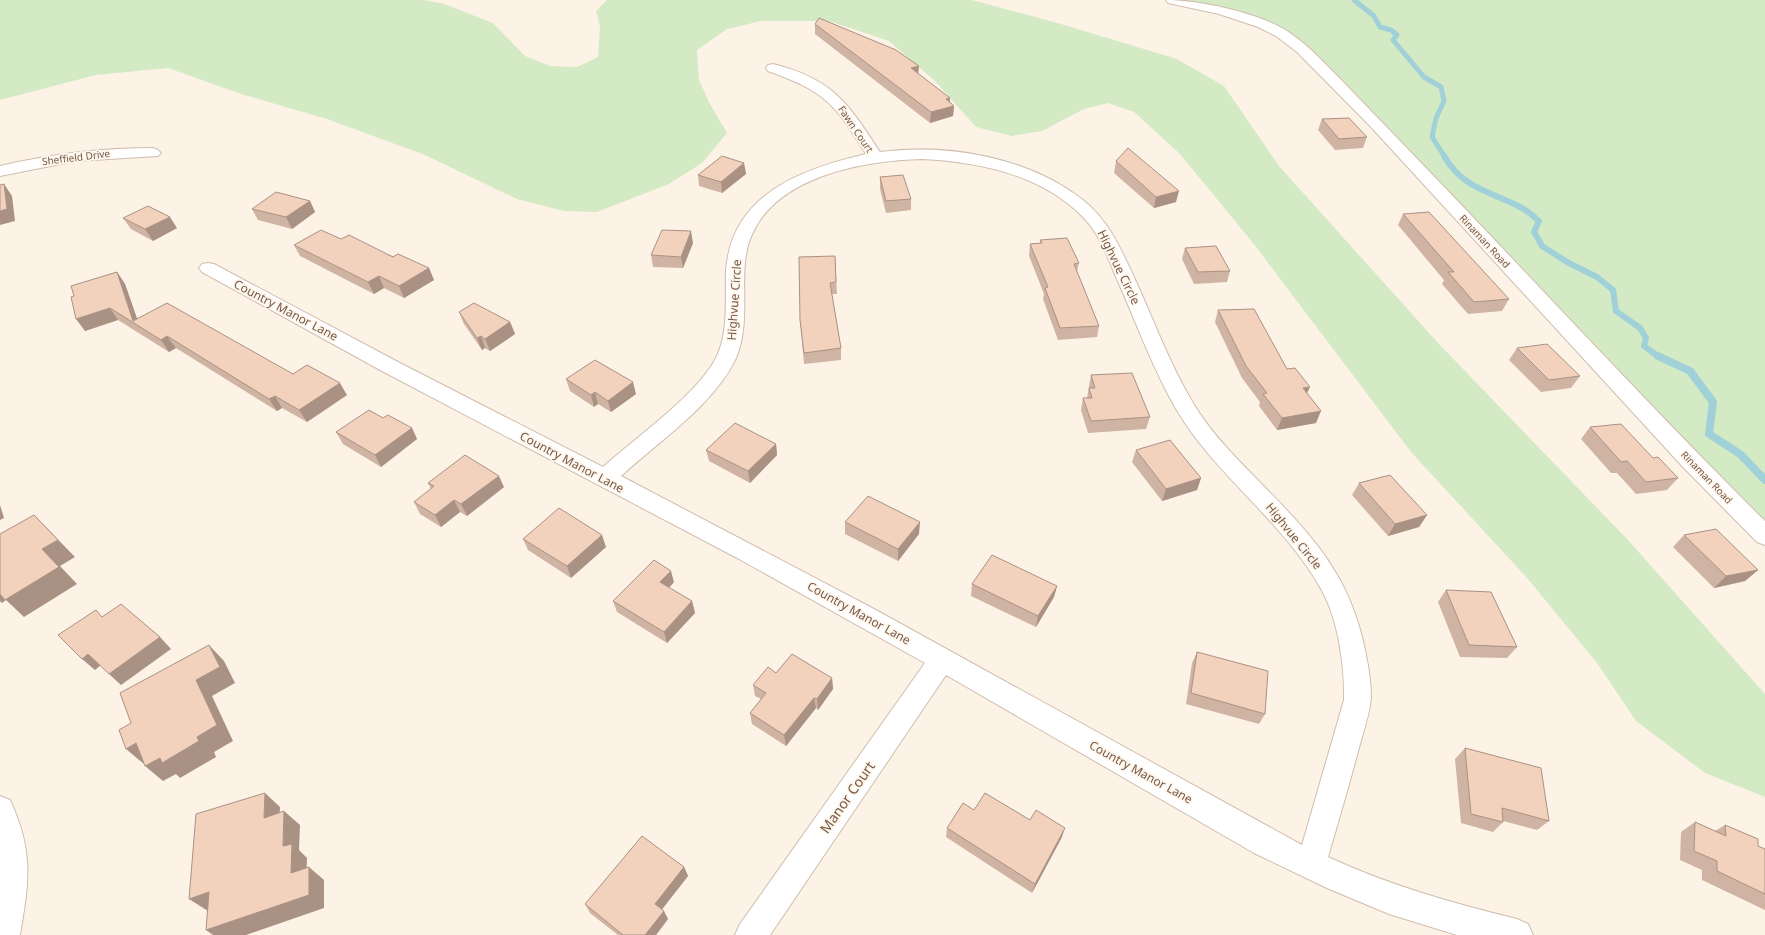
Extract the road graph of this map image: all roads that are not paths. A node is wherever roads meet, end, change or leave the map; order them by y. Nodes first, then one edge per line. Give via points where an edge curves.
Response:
1 (1172, 0) edge
2 (773, 68) dead end
3 (153, 153) dead end
4 (875, 157) junction
5 (0, 171) edge
6 (208, 268) dead end
7 (604, 479) junction
8 (1765, 536) edge
9 (943, 659) junction
10 (0, 810) edge
11 (1310, 865) junction
12 (4, 935) edge
13 (751, 935) edge
14 (1517, 935) edge

1 - 8 street, Rinaman Road via 1222,11 1256,22 1281,33 1302,49
2 - 4 street, Fawn Court via 806,80 830,95 845,110
3 - 5 street, Sheffield Drive via 83,154
4 - 7 street, Highvue Circle via 834,167 805,178 779,193 759,211 746,229 739,246 735,268 733,335 721,367 691,403
4 - 11 street, Highvue Circle via 924,154 983,160 1046,183 1084,209 1106,237 1188,414 1211,444 1263,498 1304,546 1330,582 1348,628 1357,676 1356,700 1339,772
6 - 7 street, Country Manor Lane
7 - 9 street, Country Manor Lane via 747,552
9 - 11 street, Country Manor Lane
9 - 13 street, Manor Court
10 - 12 street via 10,838 13,860 13,885
11 - 14 street, Country Manor Lane via 1393,899

